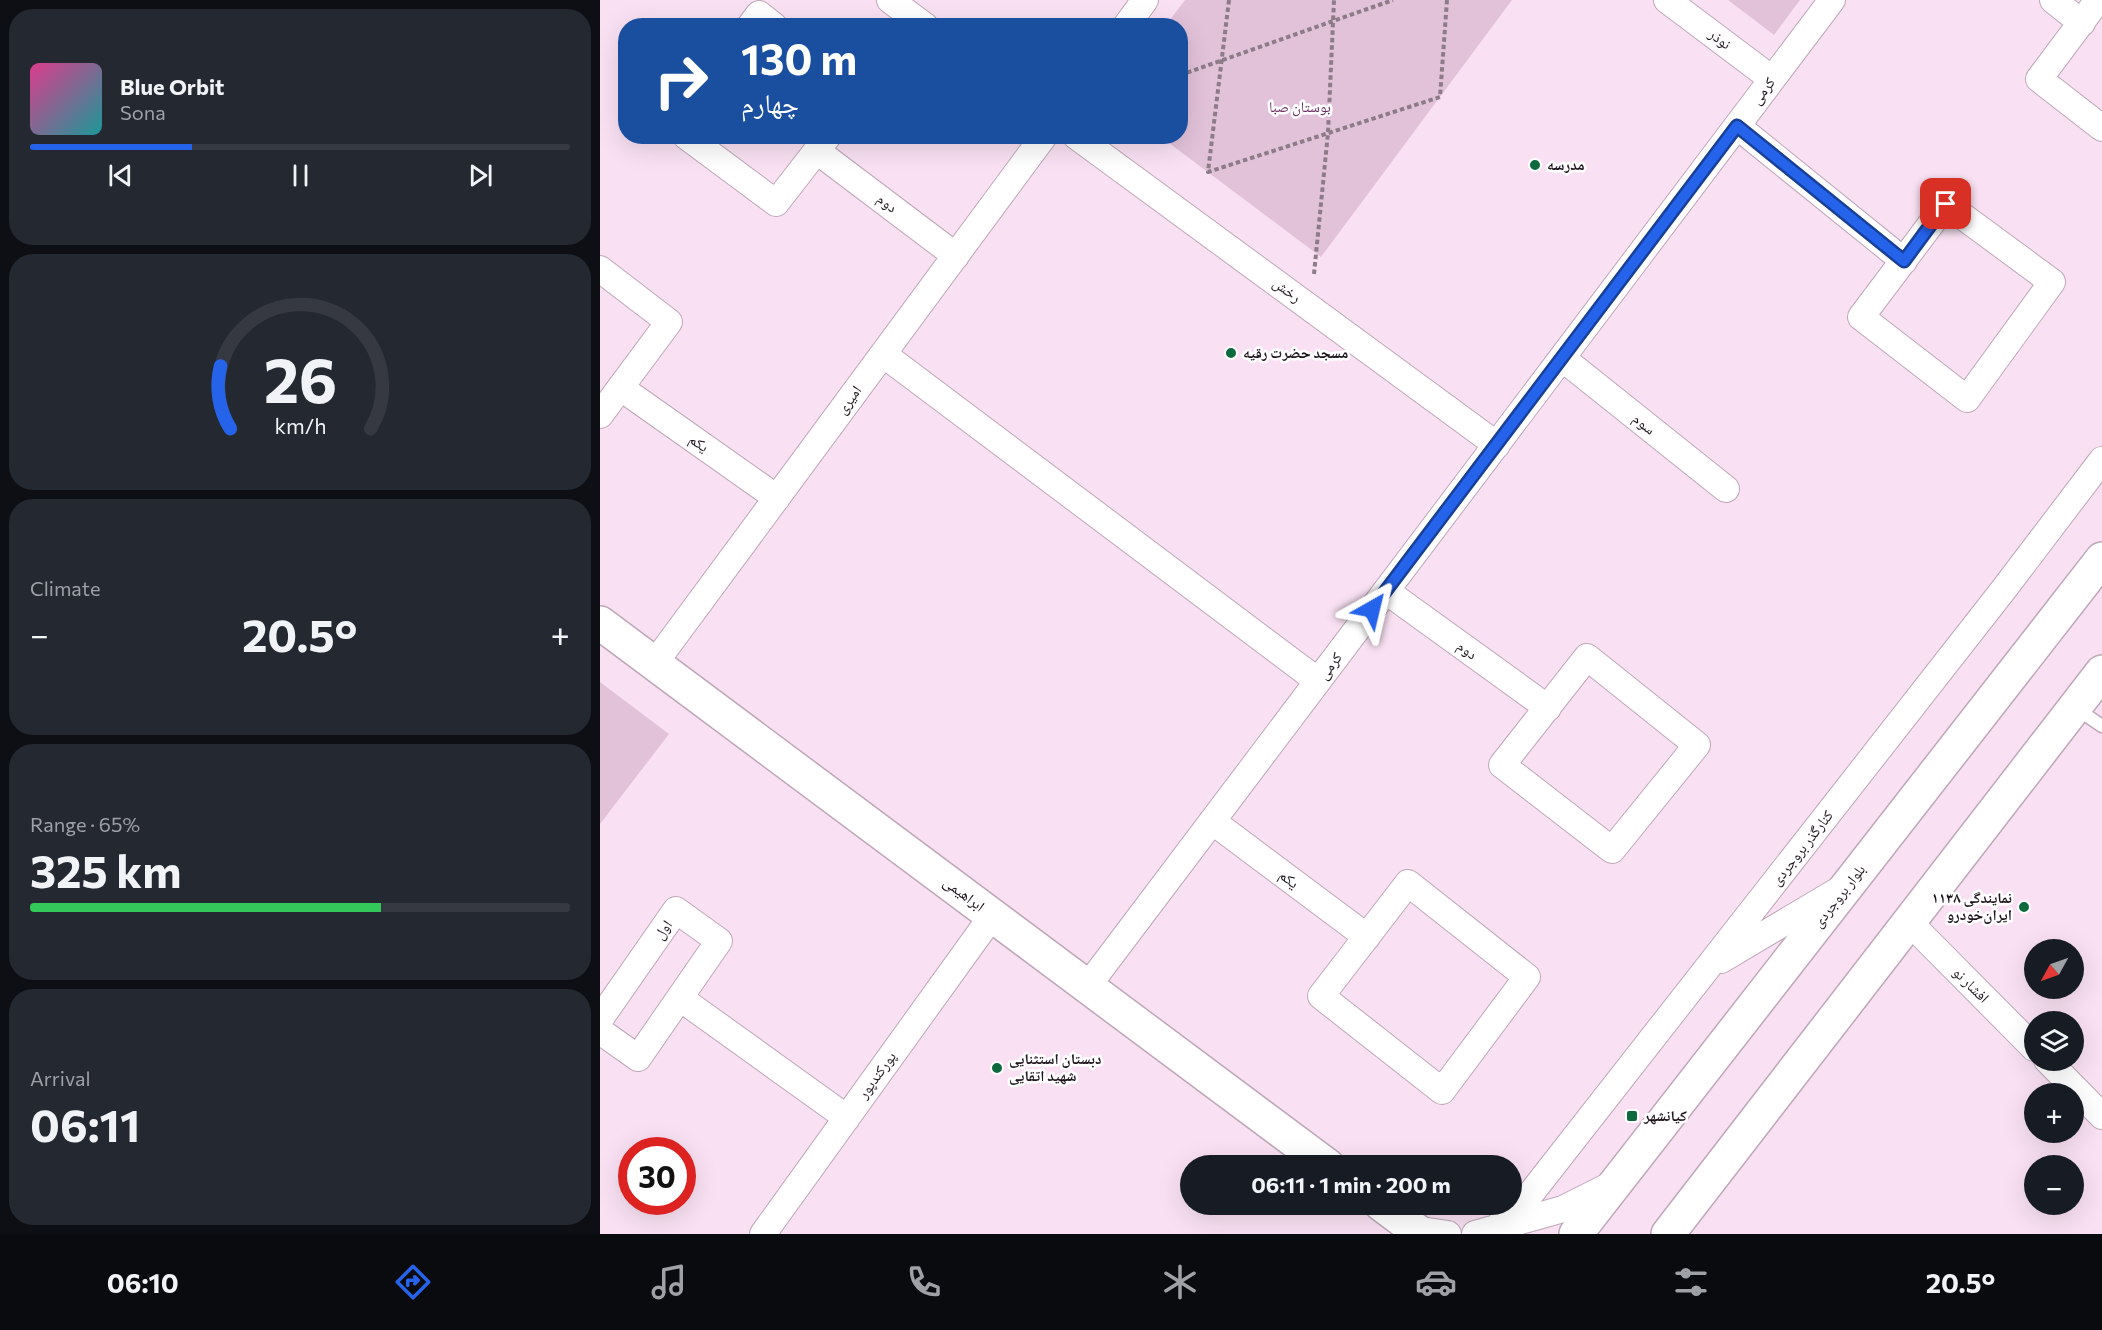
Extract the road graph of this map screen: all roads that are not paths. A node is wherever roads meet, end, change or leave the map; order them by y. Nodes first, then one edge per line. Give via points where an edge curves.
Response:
1 (890, 0) edge
2 (1145, 0) edge
3 (1667, 0) edge
4 (1832, 0) edge
5 (2053, 0) edge
6 (2098, 0) edge
7 (914, 18) edge
8 (1132, 18) edge
9 (2082, 23) junction
10 (1772, 79) junction
11 (1737, 126) junction
12 (2102, 128) edge
13 (697, 144) edge
14 (823, 144) edge
15 (1038, 144) edge
16 (1087, 144) edge
17 (956, 256) junction
18 (1904, 261) junction
19 (600, 269) edge
20 (883, 354) junction
21 (1562, 358) junction
22 (621, 388) junction
23 (600, 415) edge
24 (1497, 444) junction
25 (2102, 460) edge
26 (1726, 489) dead end
27 (777, 498) junction
28 (2102, 559) edge
29 (1386, 591) junction
30 (600, 623) edge
31 (654, 664) junction
32 (2102, 672) edge
33 (1318, 681) junction
34 (1548, 708) junction
35 (2075, 708) junction
36 (2102, 726) edge
37 (1212, 821) junction
38 (1847, 886) junction
39 (992, 916) junction
40 (1909, 922) junction
41 (1367, 937) junction
42 (1708, 968) junction
43 (1088, 987) junction
44 (680, 998) junction
45 (600, 1019) edge
46 (600, 1031) edge
47 (2024, 1038) edge
48 (2058, 1071) edge
49 (2102, 1116) edge
50 (847, 1118) junction
51 (1313, 1155) edge
52 (1616, 1182) junction
53 (1396, 1215) edge
54 (1417, 1231) edge
55 (1484, 1232) edge
56 (763, 1234) edge
57 (1448, 1234) edge
58 (1576, 1234) edge
59 (1668, 1234) edge

1 - 7 street
2 - 8 street
3 - 10 street, نوذر
4 - 10 street, کرمی
5 - 9 street
6 - 9 street
9 - 12 street via 2039,80
10 - 11 street, کرمی
11 - 18 street
11 - 21 street, کرمی
13 - 14 street via 776,203
14 - 17 street, دوم
15 - 17 street, امیری
16 - 24 street, رخش
17 - 20 street, امیری
18 - 18 street via 1861,317 1967,399 2052,282 1946,204
19 - 22 street via 669,322
20 - 27 street, امیری
20 - 33 street
21 - 24 street, کرمی
21 - 26 street, سوم
22 - 23 street
22 - 27 street, یکم
24 - 29 street, کرمی
25 - 42 street, کنارگذر بروجردی
27 - 31 street, امیری
28 - 38 main road, بلوار بروجردی
29 - 33 street, کرمی
29 - 34 street, دوم
30 - 31 main road, ابراهیمی
31 - 39 main road, ابراهیمی
32 - 35 main road
33 - 37 street, کرمی
34 - 34 street via 1502,765 1612,850 1697,745 1587,657
35 - 36 lane
35 - 40 main road
37 - 41 street, یکم
37 - 43 street, کرمی
38 - 42 street
38 - 52 main road, بلوار بروجردی
39 - 43 main road, ابراهیمی
39 - 50 street, پورکندپور
40 - 47 street, افشار نو
40 - 59 main road
41 - 41 street via 1321,996 1443,1090 1527,977 1408,883
42 - 55 street, کنارگذر بروجردی via 1525,1201
43 - 51 main road, ابراهیمی
44 - 45 street, اول via 719,942 676,910
44 - 46 street, اول via 638,1058
44 - 50 street
48 - 49 street
50 - 56 street, پورکندپور
52 - 55 street via 1563,1209
52 - 58 main road, بلوار بروجردی
53 - 54 main road
54 - 57 street

